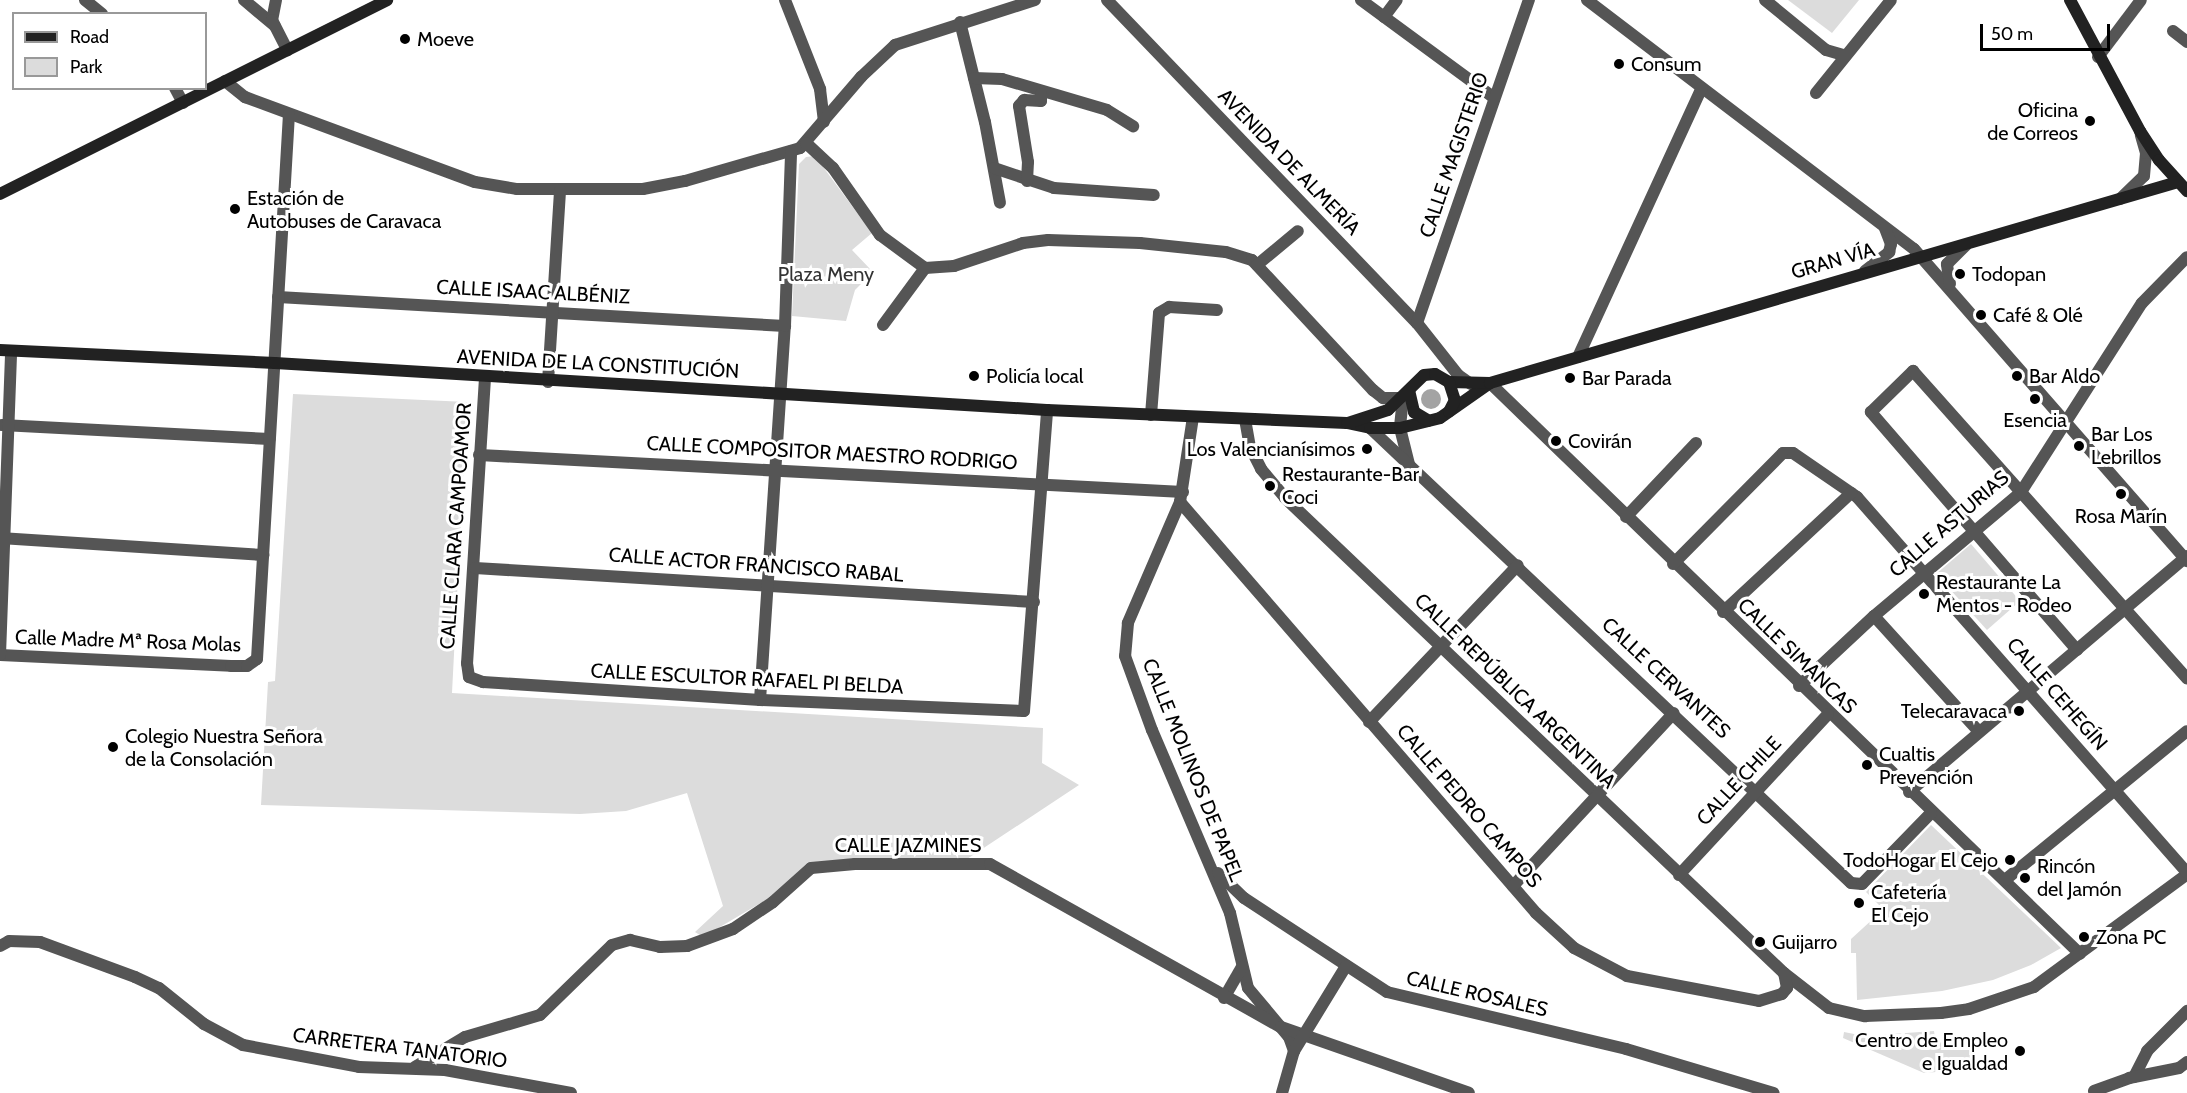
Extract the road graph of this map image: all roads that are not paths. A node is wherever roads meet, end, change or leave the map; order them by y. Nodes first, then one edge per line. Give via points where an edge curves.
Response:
1 (85, 0) edge
2 (244, 0) edge
3 (387, 0) edge
4 (785, 0) edge
5 (1035, 0) edge
6 (1107, 0) edge
7 (1361, 0) edge
8 (1397, 0) edge
9 (1529, 0) edge
10 (1587, 0) edge
11 (1765, 0) edge
12 (1891, 0) edge
13 (2070, 0) edge
14 (2141, 0) edge
15 (275, 3) edge
16 (254, 8) junction
17 (100, 12) edge
18 (1384, 17) junction
19 (960, 22) junction
20 (275, 26) junction
21 (2173, 31) dead end
22 (2187, 42) edge
23 (287, 50) junction
24 (1843, 56) junction
25 (2098, 57) junction
26 (974, 78) junction
27 (225, 81) junction
28 (1702, 88) junction
29 (176, 90) edge
30 (1816, 93) dead end
31 (1041, 94) junction
32 (1493, 97) junction
33 (183, 103) junction
34 (289, 114) junction
35 (824, 122) junction
36 (1133, 126) dead end
37 (2140, 131) junction
38 (806, 143) junction
39 (792, 151) junction
40 (994, 168) junction
41 (1027, 181) junction
42 (2184, 184) edge
43 (560, 190) junction
44 (0, 194) edge
45 (1154, 195) dead end
46 (2119, 199) junction
47 (1000, 203) dead end
48 (1883, 224) junction
49 (1298, 231) dead end
50 (1971, 242) junction
51 (1922, 256) junction
52 (2187, 257) edge
53 (1257, 265) junction
54 (925, 268) junction
55 (1865, 271) junction
56 (1951, 288) junction
57 (278, 297) junction
58 (1217, 310) dead end
59 (552, 313) junction
60 (1417, 323) junction
61 (883, 325) dead end
62 (785, 326) junction
63 (5, 351) edge
64 (1444, 357) junction
65 (1578, 357) junction
66 (275, 363) junction
67 (485, 378) junction
68 (548, 382) junction
69 (1449, 382) junction
70 (1490, 383) junction
71 (1471, 384) junction
72 (779, 393) junction
73 (1406, 394) junction
74 (1047, 410) junction
75 (1449, 412) junction
76 (1151, 415) junction
77 (1193, 417) junction
78 (1245, 419) junction
79 (2064, 420) junction
80 (1429, 421) junction
81 (1347, 423) junction
82 (4, 425) edge
83 (1370, 428) junction
84 (1400, 428) junction
85 (270, 439) junction
86 (1696, 444) dead end
87 (479, 455) junction
88 (1408, 464) junction
89 (774, 468) junction
90 (1040, 485) junction
91 (2021, 492) junction
92 (1851, 493) junction
93 (1182, 497) junction
94 (1626, 517) junction
95 (1974, 533) junction
96 (2, 538) edge
97 (262, 555) junction
98 (2186, 558) edge
99 (1673, 564) junction
100 (1518, 565) junction
101 (475, 568) junction
102 (1924, 574) junction
103 (767, 584) junction
104 (1034, 602) junction
105 (2126, 610) junction
106 (1723, 612) junction
107 (1874, 616) junction
108 (1440, 646) junction
109 (2077, 650) junction
110 (0, 655) edge
111 (469, 677) joint
112 (2187, 679) edge
113 (1799, 686) junction
114 (2028, 690) junction
115 (760, 700) junction
116 (1674, 712) junction
117 (1828, 714) junction
118 (1369, 722) junction
119 (2187, 731) edge
120 (1978, 732) junction
121 (2114, 789) junction
122 (1756, 790) junction
123 (1909, 792) junction
124 (1597, 795) junction
125 (1931, 813) junction
126 (1208, 860) junction
127 (2187, 873) edge
128 (1679, 874) junction
129 (2004, 880) junction
130 (1513, 886) junction
131 (1257, 906) junction
132 (1234, 924) junction
133 (0, 946) edge
134 (2080, 954) junction
135 (1346, 966) junction
136 (1242, 967) junction
137 (1784, 973) junction
138 (1224, 998) junction
139 (2187, 1011) edge
140 (1281, 1027) junction
141 (1304, 1035) junction
142 (1294, 1051) junction
143 (2187, 1062) edge
144 (415, 1067) junction
145 (2134, 1077) junction
146 (2094, 1091) dead end
147 (571, 1093) edge
148 (1282, 1093) edge
149 (1469, 1093) edge
150 (1774, 1093) edge

1 - 17 street
2 - 16 street
3 - 23 street
4 - 35 street via 820,90
5 - 19 street
6 - 60 street, AVENIDA DE ALMERÍA
7 - 18 street
8 - 18 street
9 - 32 street, CALLE MAGISTERIO
10 - 28 street
11 - 24 street via 1826,50
12 - 24 street via 1854,50
13 - 25 street
14 - 25 street
15 - 16 street
15 - 20 street
16 - 20 street
18 - 32 street
19 - 26 street
19 - 35 street via 895,45
20 - 23 street
21 - 22 street
23 - 27 street
24 - 30 street
25 - 37 street
26 - 31 street via 1002,79
26 - 40 street
27 - 33 street
27 - 34 street via 245,97
28 - 48 street
28 - 65 street
29 - 33 street
31 - 36 street via 1107,110
31 - 41 street via 1041,100 1024,100 1019,106 1028,162
32 - 60 street, CALLE MAGISTERIO
33 - 44 street
34 - 43 street via 475,182
34 - 57 street
35 - 38 street
37 - 42 street
37 - 46 street via 2146,153 2145,176
38 - 39 street
38 - 54 street via 827,162 880,235
39 - 43 street via 660,187
39 - 62 street
40 - 41 street
40 - 47 street
41 - 45 street via 1095,194
42 - 46 street, GRAN VÍA
43 - 59 street
46 - 50 street, GRAN VÍA
48 - 51 street
48 - 55 street via 1889,235 1889,252
49 - 53 street
50 - 51 street, GRAN VÍA
50 - 56 street via 1947,264
51 - 55 street, GRAN VÍA
51 - 56 street
52 - 79 street, CALLE ASTURIAS via 2142,303
53 - 54 street via 1240,254 1226,252 1140,243 1048,240 1023,243 954,266
53 - 73 street via 1373,390 1388,399
54 - 61 street
55 - 65 street, GRAN VÍA
56 - 79 street
57 - 59 street, CALLE ISAAC ALBÉNIZ
57 - 66 street
58 - 76 street via 1169,307 1160,313
59 - 62 street, CALLE ISAAC ALBÉNIZ
59 - 68 street
60 - 64 street, AVENIDA DE ALMERÍA
62 - 72 street
63 - 66 street, AVENIDA DE LA CONSTITUCIÓN
63 - 82 street
64 - 69 street
64 - 71 street, AVENIDA DE ALMERÍA
65 - 70 street, GRAN VÍA
66 - 67 street, AVENIDA DE LA CONSTITUCIÓN
66 - 85 street
67 - 68 street, AVENIDA DE LA CONSTITUCIÓN
67 - 87 street, CALLE CLARA CAMPOAMOR
68 - 72 street, AVENIDA DE LA CONSTITUCIÓN
69 - 71 street
69 - 73 street via 1435,374 1424,375
69 - 75 street via 1455,400
70 - 71 street
70 - 75 street
70 - 94 street, CALLE SIMANCAS
72 - 74 street, AVENIDA DE LA CONSTITUCIÓN
72 - 89 street
73 - 80 street via 1414,412
73 - 81 street via 1388,410
73 - 84 street
74 - 76 street, AVENIDA DE LA CONSTITUCIÓN
74 - 90 street
75 - 80 street
76 - 77 street, AVENIDA DE LA CONSTITUCIÓN
77 - 78 street, AVENIDA DE LA CONSTITUCIÓN
77 - 93 street, CALLE MOLINOS DE PAPEL
78 - 81 street, AVENIDA DE LA CONSTITUCIÓN
78 - 108 street, CALLE REPÚBLICA ARGENTINA via 1250,447 1261,469 1285,498
79 - 91 street, CALLE ASTURIAS
79 - 98 street
80 - 84 street
81 - 83 street
82 - 85 street
82 - 96 street
83 - 84 street
83 - 88 street, CALLE CERVANTES
84 - 88 street
85 - 97 street
86 - 94 street
87 - 89 street, CALLE COMPOSITOR MAESTRO RODRIGO
87 - 101 street, CALLE CLARA CAMPOAMOR
88 - 100 street, CALLE CERVANTES
89 - 90 street, CALLE COMPOSITOR MAESTRO RODRIGO
89 - 103 street
90 - 93 street, CALLE COMPOSITOR MAESTRO RODRIGO
90 - 104 street
91 - 95 street, CALLE ASTURIAS
91 - 95 street via 1913,371 1871,412
91 - 105 street
92 - 99 street, CALLE CEHEGÍN via 1787,451
92 - 102 street, CALLE CEHEGÍN
92 - 106 street
93 - 118 street, CALLE PEDRO CAMPOS
93 - 126 street, CALLE MOLINOS DE PAPEL via 1128,623 1123,645 1152,730
94 - 99 street, CALLE SIMANCAS
95 - 102 street, CALLE ASTURIAS
95 - 109 street
96 - 97 street
96 - 110 street
97 - 110 street, Calle Madre Mª Rosa Molas via 260,644 254,663 231,666
98 - 105 street
99 - 106 street, CALLE SIMANCAS
100 - 108 street
100 - 116 street, CALLE CERVANTES
101 - 103 street, CALLE ACTOR FRANCISCO RABAL
101 - 111 street, CALLE CLARA CAMPOAMOR
102 - 107 street, CALLE ASTURIAS
102 - 114 street, CALLE CEHEGÍN
103 - 104 street, CALLE ACTOR FRANCISCO RABAL
103 - 115 street
104 - 115 street, CALLE ESCULTOR RAFAEL PI BELDA via 1024,711
105 - 109 street
105 - 112 street
106 - 113 street, CALLE SIMANCAS
107 - 113 street, CALLE ASTURIAS
107 - 120 street
108 - 118 street
108 - 124 street, CALLE REPÚBLICA ARGENTINA
109 - 114 street
111 - 115 street, CALLE ESCULTOR RAFAEL PI BELDA via 483,682
113 - 117 street, CALLE SIMANCAS
114 - 120 street
114 - 121 street, CALLE CEHEGÍN
116 - 122 street, CALLE CERVANTES
116 - 124 street
117 - 122 street, CALLE CHILE
117 - 123 street, CALLE SIMANCAS
118 - 130 street, CALLE PEDRO CAMPOS
119 - 121 street
120 - 123 street
121 - 127 street, CALLE CEHEGÍN
121 - 129 street
122 - 125 street, CALLE CERVANTES via 1855,885 1871,876
122 - 128 street, CALLE CHILE
123 - 125 street, CALLE SIMANCAS
124 - 128 street, CALLE REPÚBLICA ARGENTINA
124 - 130 street
125 - 129 street, CALLE SIMANCAS
126 - 131 street, CALLE ROSALES via 1231,888
126 - 132 street, CALLE MOLINOS DE PAPEL
127 - 134 street, CALLE REPÚBLICA ARGENTINA
128 - 137 street, CALLE REPÚBLICA ARGENTINA
129 - 134 street, CALLE SIMANCAS
130 - 137 street, CALLE PEDRO CAMPOS via 1574,948 1627,976 1759,1001 1782,994 1787,988
131 - 132 street via 1237,912
131 - 135 street, CALLE ROSALES
132 - 136 street, CALLE MOLINOS DE PAPEL
133 - 144 street, CARRETERA TANATORIO via 9,941 39,942 135,976 159,988 204,1024 243,1045 359,1067
134 - 137 street, CALLE REPÚBLICA ARGENTINA via 2026,990 1969,1009 1899,1017 1845,1014 1810,996
135 - 141 street
135 - 150 street, CALLE ROSALES via 1398,997 1626,1049
136 - 138 street
136 - 140 street, CALLE MOLINOS DE PAPEL via 1253,997
138 - 140 street, CALLE JAZMINES
138 - 144 street, CALLE JAZMINES via 990,864 823,865 805,871 780,896 733,930 687,946 660,947 630,940 612,945 540,1015 465,1038
139 - 145 street via 2147,1051
140 - 141 street, CALLE JAZMINES
140 - 142 street
141 - 142 street
141 - 149 street
142 - 148 street
143 - 145 street via 2179,1068
144 - 147 street, CARRETERA TANATORIO
145 - 146 street

